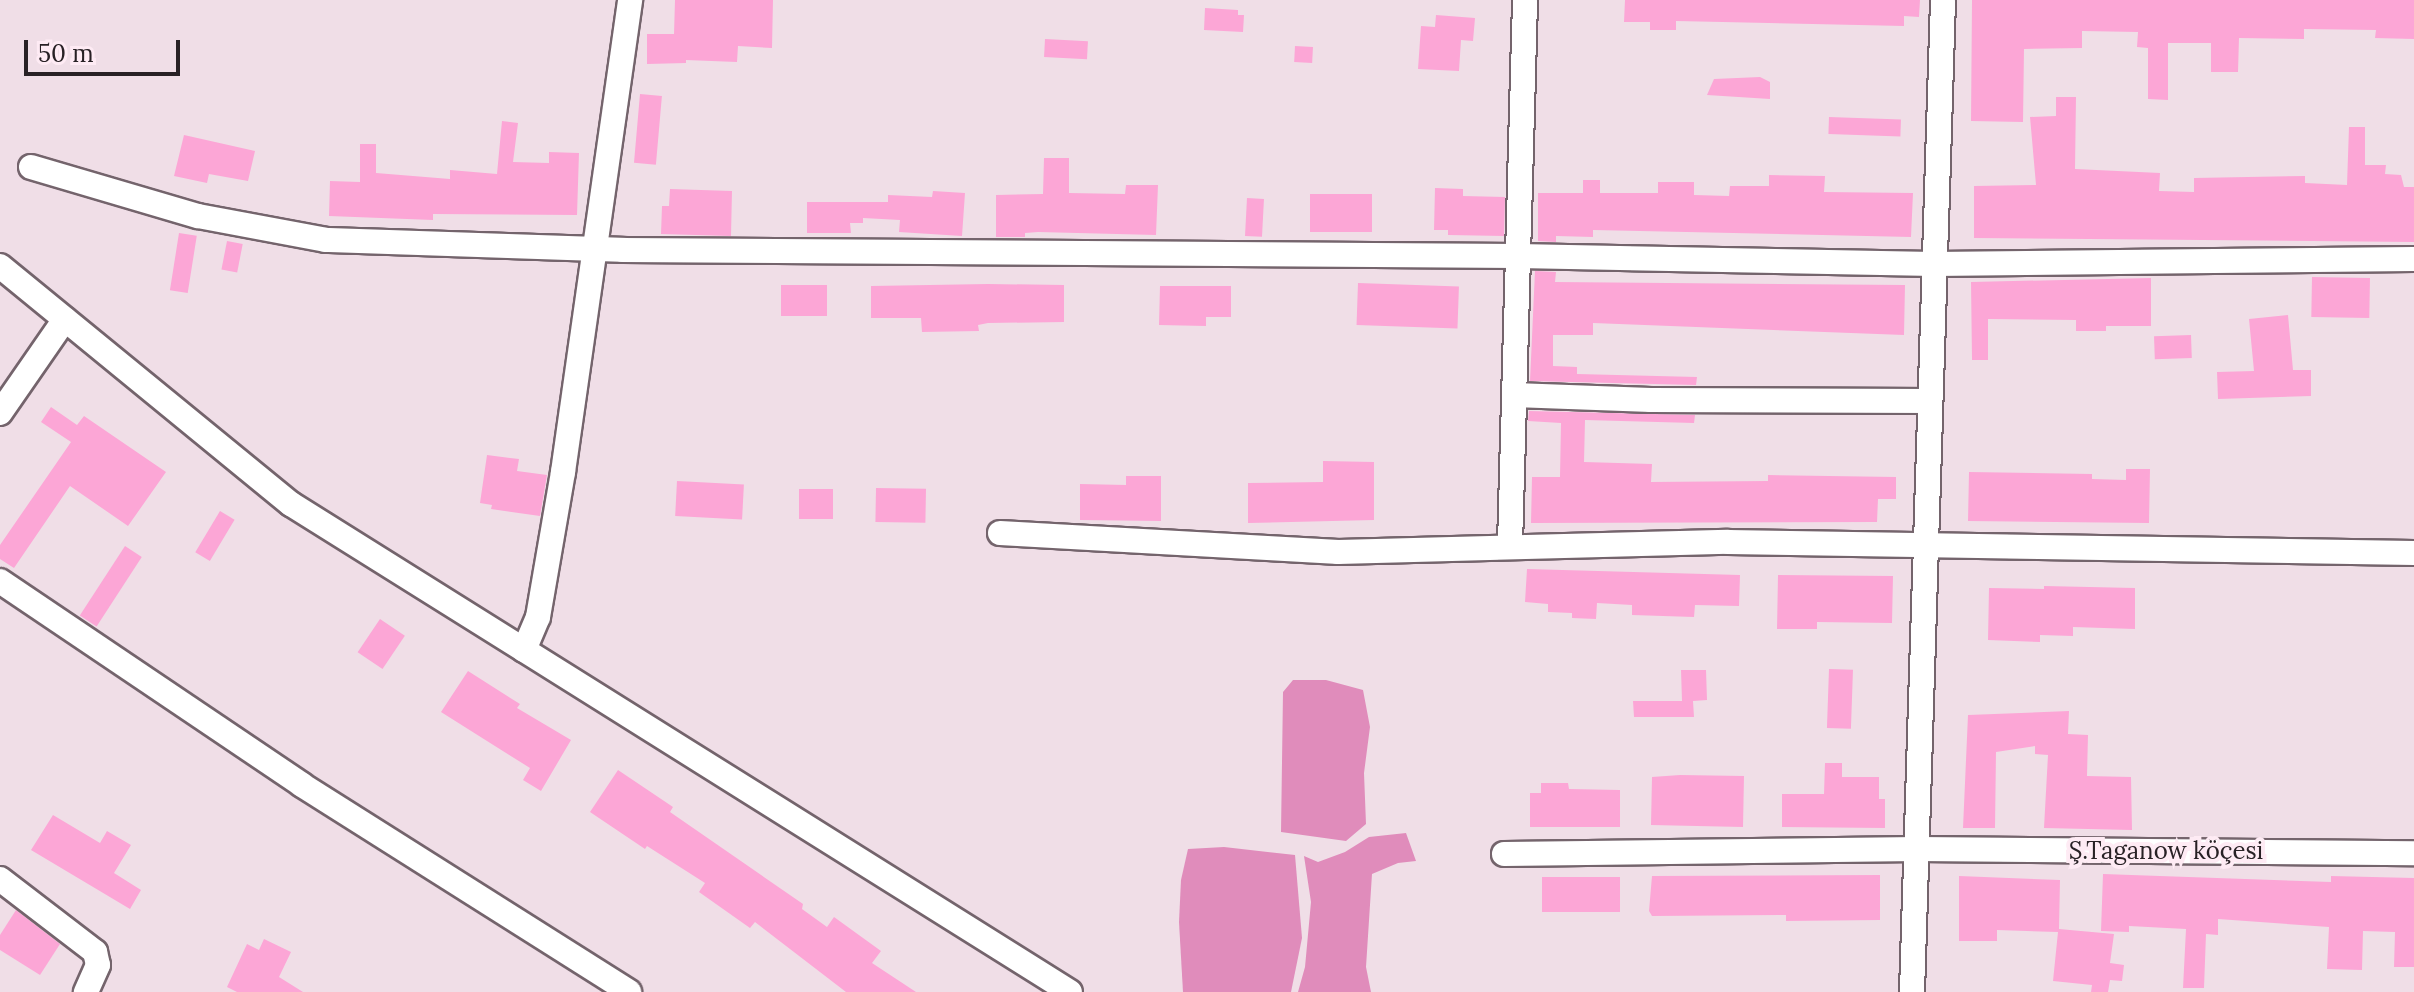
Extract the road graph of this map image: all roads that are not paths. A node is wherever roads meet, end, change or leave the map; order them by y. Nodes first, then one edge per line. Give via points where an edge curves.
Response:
1 (630, 0) edge
2 (1525, 0) edge
3 (1943, 0) edge
4 (31, 167) dead end
5 (594, 249) junction
6 (1518, 256) junction
7 (2414, 259) edge
8 (1934, 264) junction
9 (0, 266) edge
10 (65, 319) junction
11 (1514, 395) junction
12 (1930, 401) junction
13 (0, 413) edge
14 (1000, 533) dead end
15 (1510, 545) junction
16 (1926, 545) junction
17 (2414, 553) edge
18 (0, 581) edge
19 (524, 650) junction
20 (1918, 849) junction
21 (2414, 853) edge
22 (1504, 854) dead end
23 (0, 879) edge
24 (86, 992) edge
25 (629, 992) edge
26 (1070, 992) edge
27 (1912, 992) edge

1 - 5 street
2 - 6 street
3 - 8 street
4 - 5 street via 198,216 326,240
5 - 6 street
5 - 19 street via 541,603
6 - 8 street
6 - 11 street
7 - 8 street
8 - 12 street
9 - 10 street
10 - 13 street
10 - 19 street via 291,504
11 - 12 street
11 - 15 street
12 - 16 street
14 - 15 street via 1338,552
15 - 16 street
16 - 17 street
16 - 20 street
18 - 25 street via 302,785
19 - 26 street
20 - 21 street, Ş.Taganow köçesi
20 - 22 street, Ş.Taganow köçesi
20 - 27 street
23 - 24 street via 95,952 98,965

